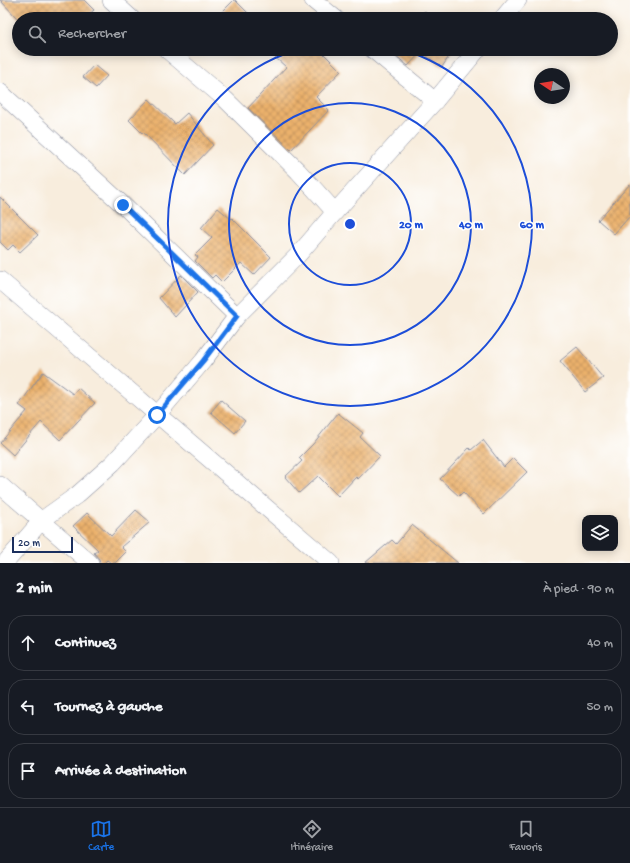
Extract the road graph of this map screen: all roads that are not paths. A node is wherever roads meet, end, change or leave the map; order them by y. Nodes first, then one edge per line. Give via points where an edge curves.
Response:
1 (111, 0) edge
2 (313, 0) edge
3 (518, 0) edge
4 (124, 12) edge
5 (328, 12) edge
6 (508, 12) edge
7 (174, 56) edge
8 (380, 56) edge
9 (472, 56) edge
10 (0, 92) edge
11 (435, 101) junction
12 (335, 212) junction
13 (0, 280) edge
14 (237, 316) junction
15 (157, 415) junction
16 (0, 485) edge
17 (42, 520) junction
18 (5, 563) edge
19 (90, 563) edge
20 (330, 563) edge

1 - 4 street
2 - 5 street
3 - 6 street
7 - 12 street via 225,99 298,171
8 - 11 street
9 - 11 street
10 - 14 street via 123,205
11 - 12 street
12 - 14 street via 298,255
13 - 15 street
14 - 15 street
15 - 17 street via 113,463 77,495
15 - 20 street
16 - 17 street
17 - 18 street
17 - 19 street

